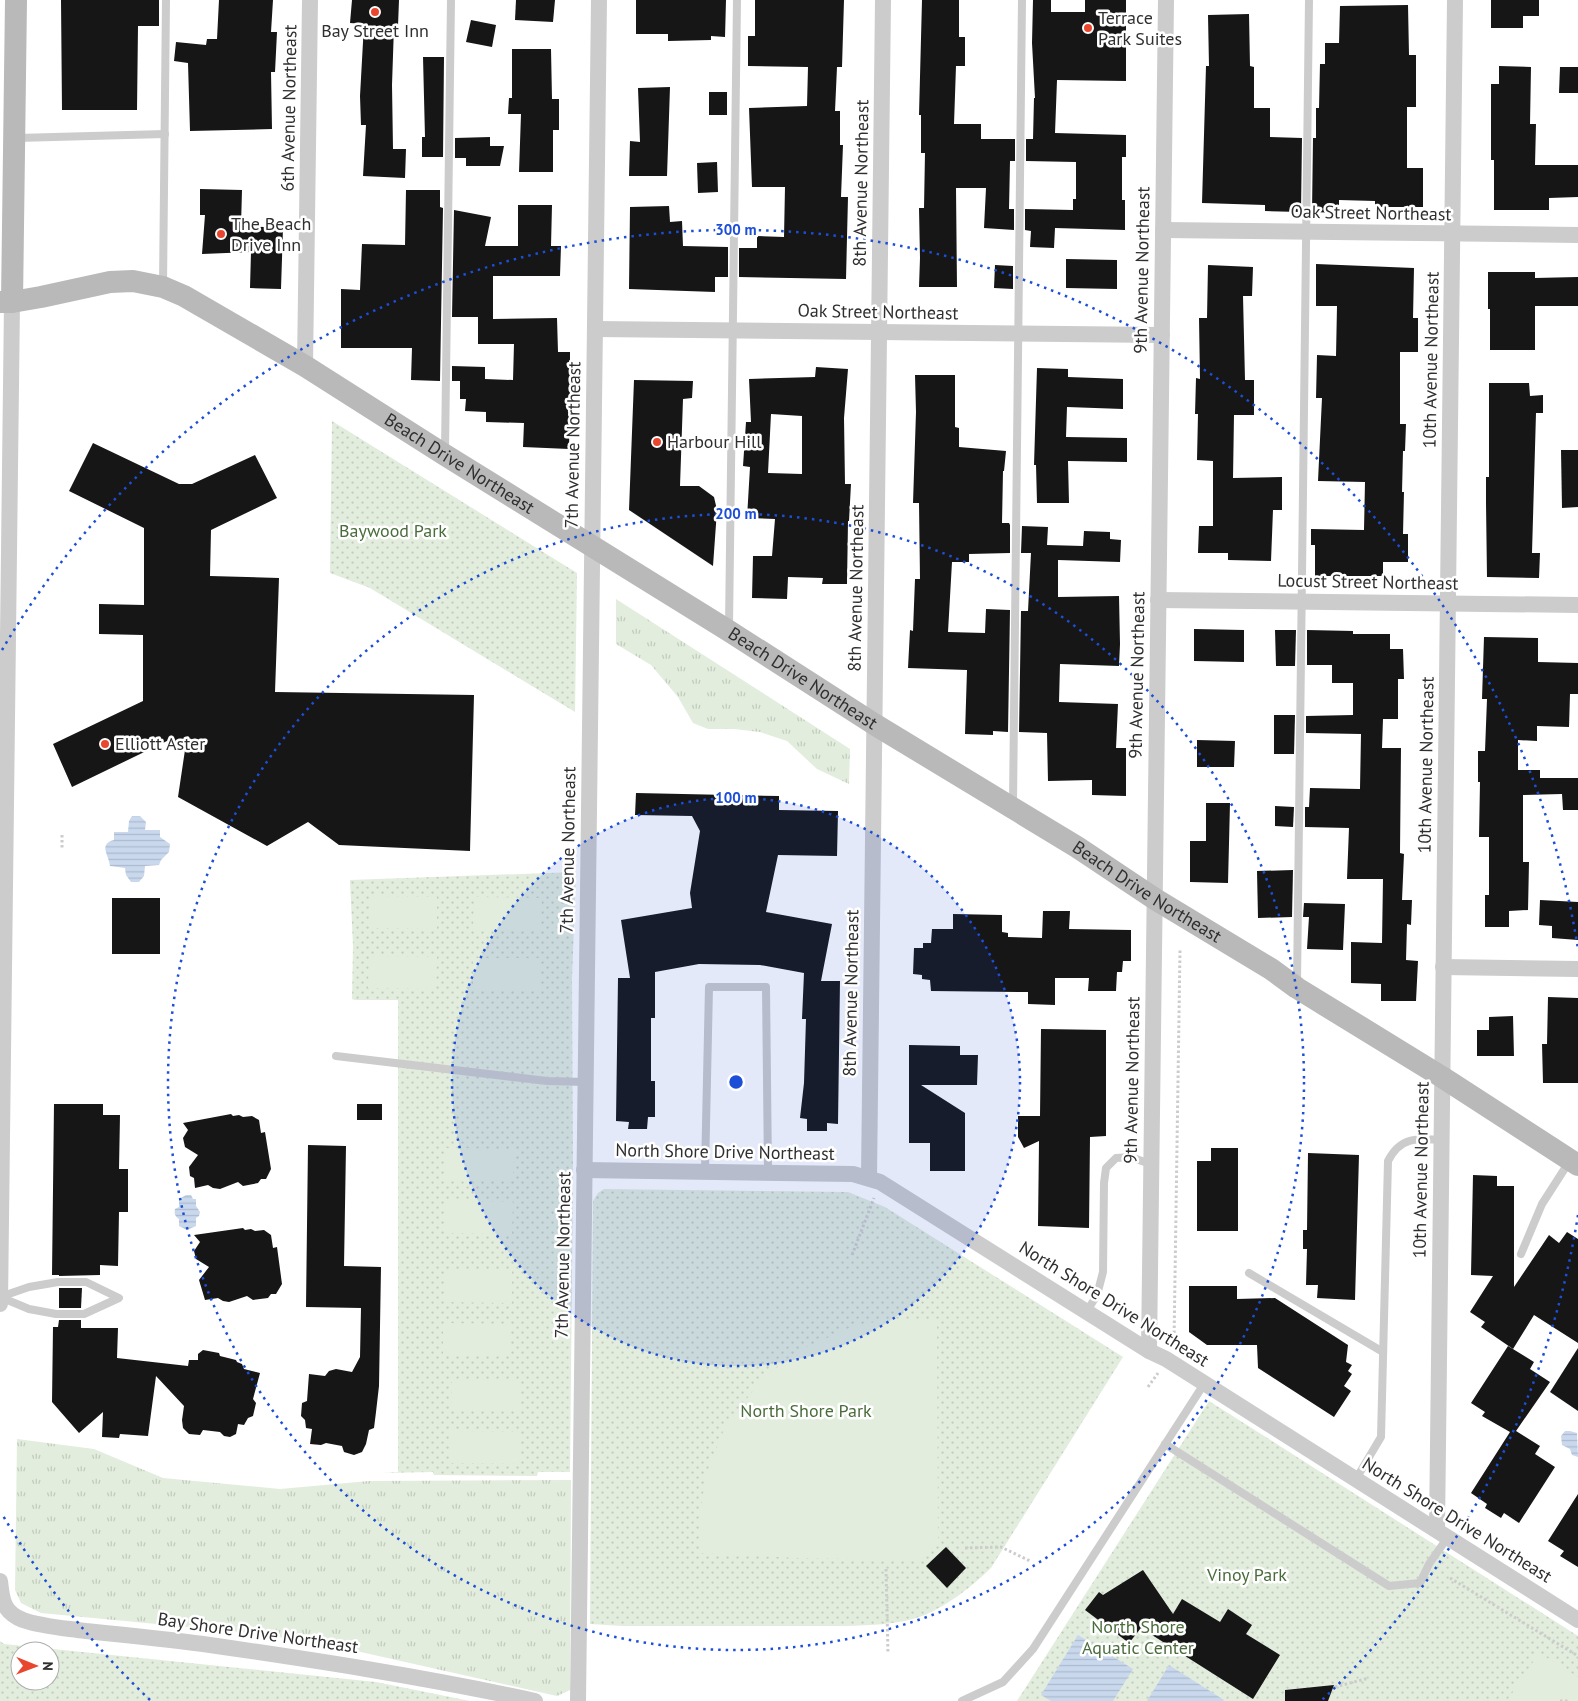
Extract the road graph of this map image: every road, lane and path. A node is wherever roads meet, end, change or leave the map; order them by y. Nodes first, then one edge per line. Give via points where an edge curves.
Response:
1 (16, 0) edge
2 (166, 0) edge
3 (310, 0) edge
4 (451, 0) edge
5 (599, 0) edge
6 (737, 0) edge
7 (883, 0) edge
8 (1022, 0) edge
9 (1166, 0) edge
10 (1309, 0) edge
11 (1455, 0) edge
12 (165, 134) junction
13 (14, 138) junction
14 (1163, 230) junction
15 (1306, 232) junction
16 (1452, 234) junction
17 (1578, 235) edge
18 (162, 287) junction
19 (6, 302) edge
20 (595, 329) junction
21 (733, 330) junction
22 (879, 332) junction
23 (1018, 334) junction
24 (1162, 335) junction
25 (305, 366) junction
26 (445, 455) junction
27 (592, 546) junction
28 (1158, 600) junction
29 (1302, 602) junction
30 (1448, 604) junction
31 (1578, 605) edge
32 (4, 617) edge
33 (729, 631) junction
34 (874, 724) junction
35 (1012, 808) junction
36 (62, 835) dead end
37 (62, 850) dead end
38 (1155, 899) junction
39 (1180, 950) dead end
40 (1443, 967) junction
41 (1578, 969) edge
42 (1297, 988) junction
43 (336, 1056) dead end
44 (1442, 1077) junction
45 (586, 1082) junction
46 (1441, 1140) junction
47 (1574, 1163) edge
48 (1150, 1164) junction
49 (584, 1170) junction
50 (705, 1171) junction
51 (768, 1172) junction
52 (874, 1180) junction
53 (1521, 1254) dead end
54 (852, 1256) dead end
55 (1249, 1273) dead end
56 (0, 1297) edge
57 (0, 1304) edge
58 (1087, 1311) junction
59 (1149, 1351) junction
60 (1384, 1352) junction
61 (1166, 1359) junction
62 (1204, 1384) junction
63 (1148, 1387) dead end
64 (1165, 1444) junction
65 (1356, 1479) junction
66 (1442, 1534) junction
67 (965, 1548) dead end
68 (1030, 1561) dead end
69 (886, 1569) dead end
70 (1450, 1578) dead end
71 (0, 1581) edge
72 (1578, 1620) edge
73 (888, 1654) dead end
74 (1578, 1656) edge
75 (1369, 1678) dead end
76 (1336, 1687) dead end
77 (535, 1701) edge
78 (578, 1701) edge
79 (962, 1701) edge
80 (1560, 1701) edge
81 (1570, 1701) edge

1 - 13 street
2 - 12 lane
3 - 25 street, 6th Avenue Northeast
4 - 26 lane
5 - 20 street, 7th Avenue Northeast
6 - 21 lane
7 - 22 street, 8th Avenue Northeast
8 - 23 lane
9 - 14 street, 9th Avenue Northeast
10 - 15 lane
11 - 16 street, 10th Avenue Northeast
12 - 13 lane
12 - 18 lane
13 - 19 street
14 - 15 street, Oak Street Northeast
14 - 24 street, 9th Avenue Northeast
15 - 16 street, Oak Street Northeast
15 - 29 lane
16 - 17 street, Oak Street Northeast
16 - 30 street, 10th Avenue Northeast
18 - 19 street, Beach Drive Northeast via 133,281 110,282
18 - 25 street, Beach Drive Northeast via 184,296
19 - 32 street
20 - 21 street, Oak Street Northeast
20 - 27 street, 7th Avenue Northeast
21 - 22 street, Oak Street Northeast
21 - 33 lane
22 - 23 street, Oak Street Northeast
22 - 34 street, 8th Avenue Northeast
23 - 24 street, Oak Street Northeast
23 - 35 lane
24 - 28 street, 9th Avenue Northeast
25 - 26 street, Beach Drive Northeast
26 - 27 street, Beach Drive Northeast
27 - 33 street, Beach Drive Northeast
27 - 45 street, 7th Avenue Northeast
28 - 29 street, Locust Street Northeast
28 - 38 street, 9th Avenue Northeast
29 - 30 street, Locust Street Northeast
29 - 42 lane
30 - 31 street, Locust Street Northeast
30 - 40 street, 10th Avenue Northeast
32 - 56 street
33 - 34 street, Beach Drive Northeast
34 - 35 street, Beach Drive Northeast
34 - 52 street, 8th Avenue Northeast
35 - 38 street, Beach Drive Northeast
36 - 37 path
38 - 42 street, Beach Drive Northeast
38 - 48 street, 9th Avenue Northeast
39 - 61 path via 1174,1345
40 - 41 street
40 - 44 street, 10th Avenue Northeast
42 - 44 street, Beach Drive Northeast
43 - 45 lane via 547,1081
44 - 46 street, 10th Avenue Northeast
44 - 47 street, Beach Drive Northeast
45 - 49 street, 7th Avenue Northeast
46 - 60 lane via 1421,1138 1406,1141 1393,1151 1388,1161
46 - 66 street, 10th Avenue Northeast
47 - 53 lane via 1542,1204
48 - 58 lane via 1131,1157 1116,1158 1106,1168 1103,1272 1097,1295
48 - 59 street, 9th Avenue Northeast
49 - 50 street, North Shore Drive Northeast
49 - 78 street, 7th Avenue Northeast
50 - 51 street, North Shore Drive Northeast
50 - 51 lane via 709,987 766,987
51 - 52 street, North Shore Drive Northeast via 853,1174
52 - 54 path
52 - 58 street, North Shore Drive Northeast
55 - 60 lane
56 - 56 lane via 29,1309 56,1314 84,1314 119,1298 86,1282 29,1287
56 - 57 street
58 - 59 street, North Shore Drive Northeast
59 - 61 street, North Shore Drive Northeast
60 - 65 lane via 1381,1437
61 - 62 street, North Shore Drive Northeast
61 - 63 path
62 - 64 lane
62 - 65 street, North Shore Drive Northeast
64 - 66 lane via 1390,1586 1420,1583
64 - 79 lane via 1033,1649 1004,1682
65 - 66 street, North Shore Drive Northeast
66 - 72 street, North Shore Drive Northeast
67 - 68 path via 1001,1547
69 - 73 path
70 - 74 path
71 - 77 street, Bay Shore Drive Northeast via 2,1600 8,1611 22,1620 48,1626 202,1644 361,1668
75 - 76 path
80 - 81 path

